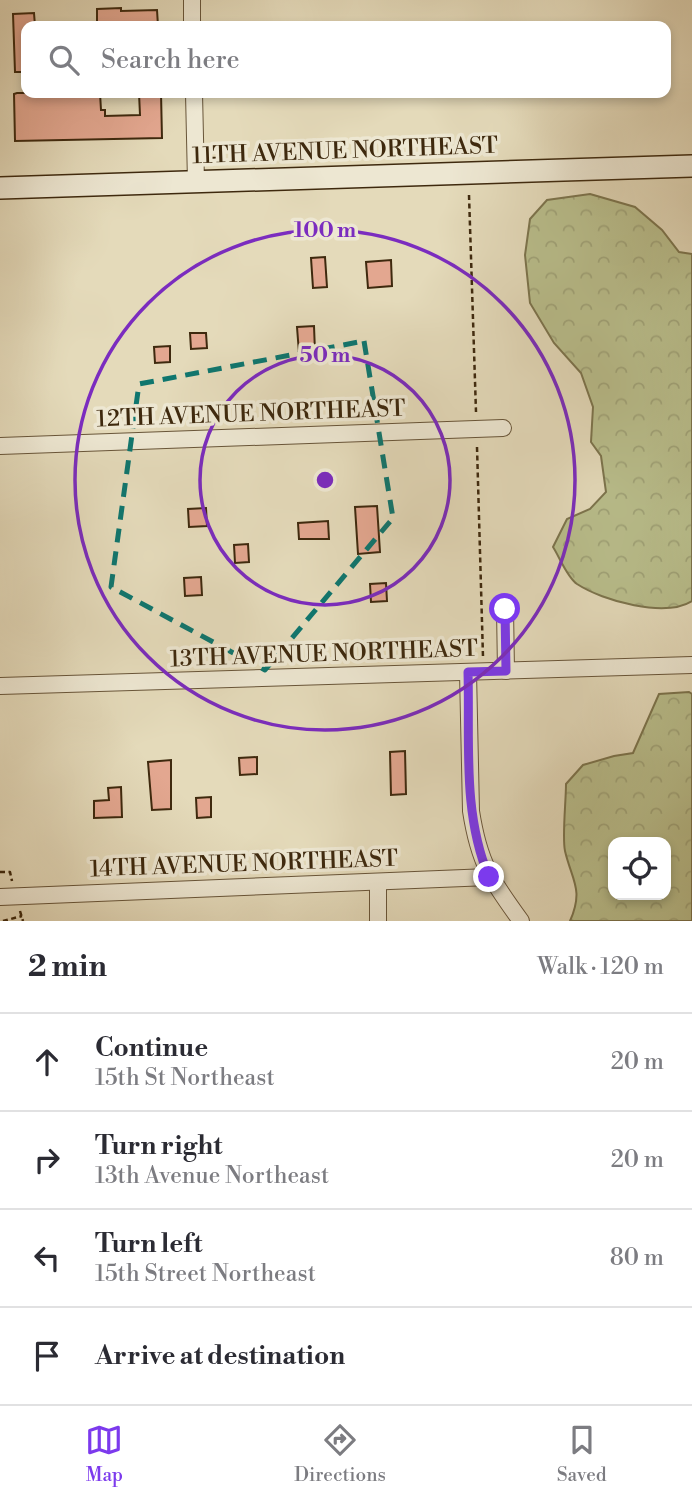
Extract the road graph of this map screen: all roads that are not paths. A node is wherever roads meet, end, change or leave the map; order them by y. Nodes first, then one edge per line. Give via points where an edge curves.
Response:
1 (192, 0) edge
2 (192, 21) edge
3 (194, 98) edge
4 (692, 166) edge
5 (196, 183) junction
6 (0, 188) edge
7 (503, 428) dead end
8 (0, 446) edge
9 (505, 609) dead end
10 (692, 665) edge
11 (506, 671) junction
12 (468, 672) junction
13 (0, 686) edge
14 (489, 877) junction
15 (377, 882) junction
16 (0, 897) edge
17 (379, 921) edge
18 (521, 921) edge

1 - 2 street
3 - 5 street
4 - 5 street, 11TH AVENUE NORTHEAST
5 - 6 street, 11TH AVENUE NORTHEAST
7 - 8 street, 12TH AVENUE NORTHEAST
9 - 11 street
10 - 11 street, 13TH AVENUE NORTHEAST
11 - 12 street, 13TH AVENUE NORTHEAST
12 - 13 street, 13TH AVENUE NORTHEAST
12 - 14 street via 471,811
14 - 15 street, 14TH AVENUE NORTHEAST
14 - 18 street
15 - 16 street, 14TH AVENUE NORTHEAST
15 - 17 street

